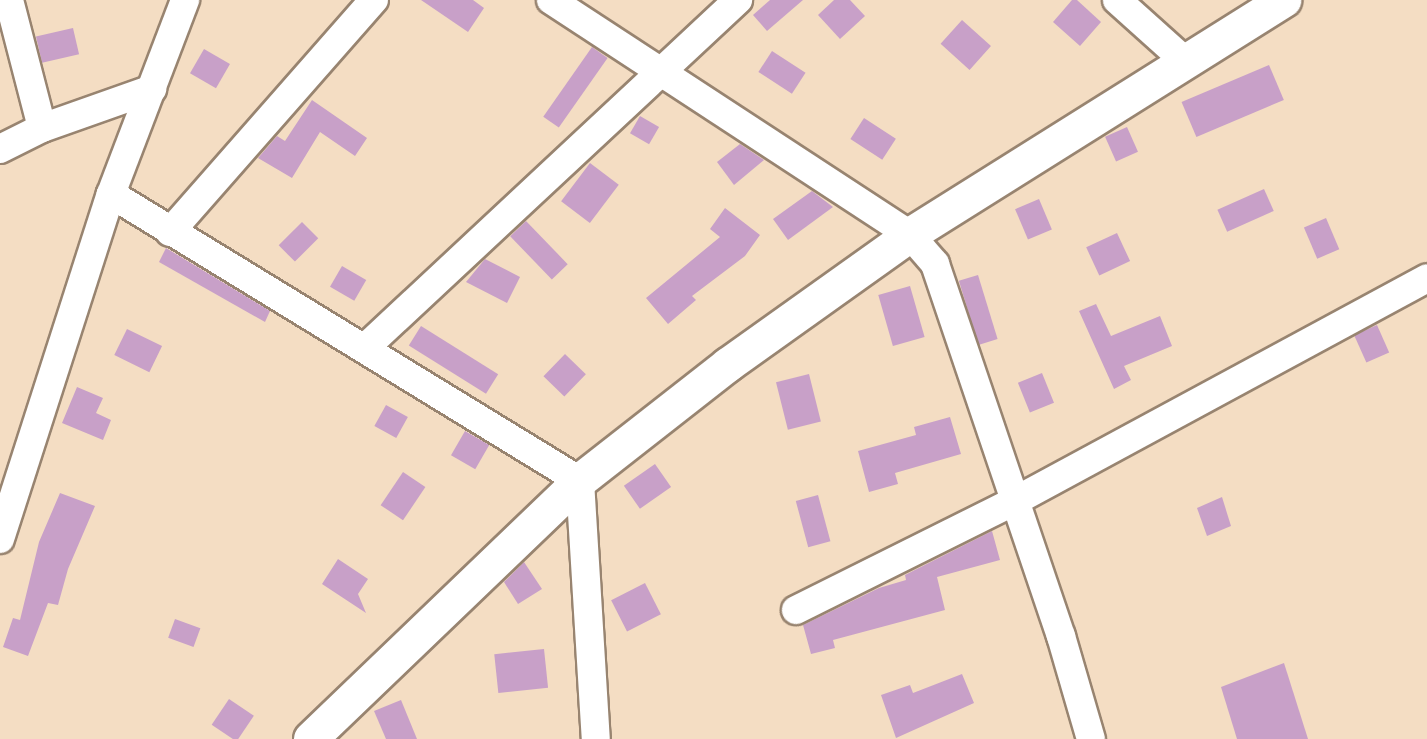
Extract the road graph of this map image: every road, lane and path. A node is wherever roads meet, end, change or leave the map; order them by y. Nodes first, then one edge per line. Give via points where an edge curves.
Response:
1 (9, 0) edge
2 (185, 0) edge
3 (374, 0) edge
4 (551, 0) edge
5 (738, 0) edge
6 (1117, 0) edge
7 (1284, 0) edge
8 (1185, 61) junction
9 (662, 72) junction
10 (152, 89) junction
11 (42, 128) junction
12 (0, 149) edge
13 (111, 194) junction
14 (170, 232) junction
15 (910, 235) junction
16 (1427, 278) edge
17 (366, 347) junction
18 (580, 481) junction
19 (1015, 501) junction
20 (0, 539) edge
21 (796, 610) dead end
22 (316, 737) edge
23 (596, 739) edge
24 (1091, 739) edge

1 - 11 street
2 - 10 street
3 - 14 street
4 - 9 street
5 - 9 street
6 - 8 street
7 - 8 street
8 - 15 street
9 - 15 street
9 - 17 street
10 - 11 street
10 - 13 street
11 - 12 street
13 - 14 street
13 - 20 street
14 - 17 street
15 - 18 street via 728,365
15 - 19 street via 935,264
16 - 19 street
17 - 18 street
18 - 22 street
18 - 23 street
19 - 21 street
19 - 24 street

